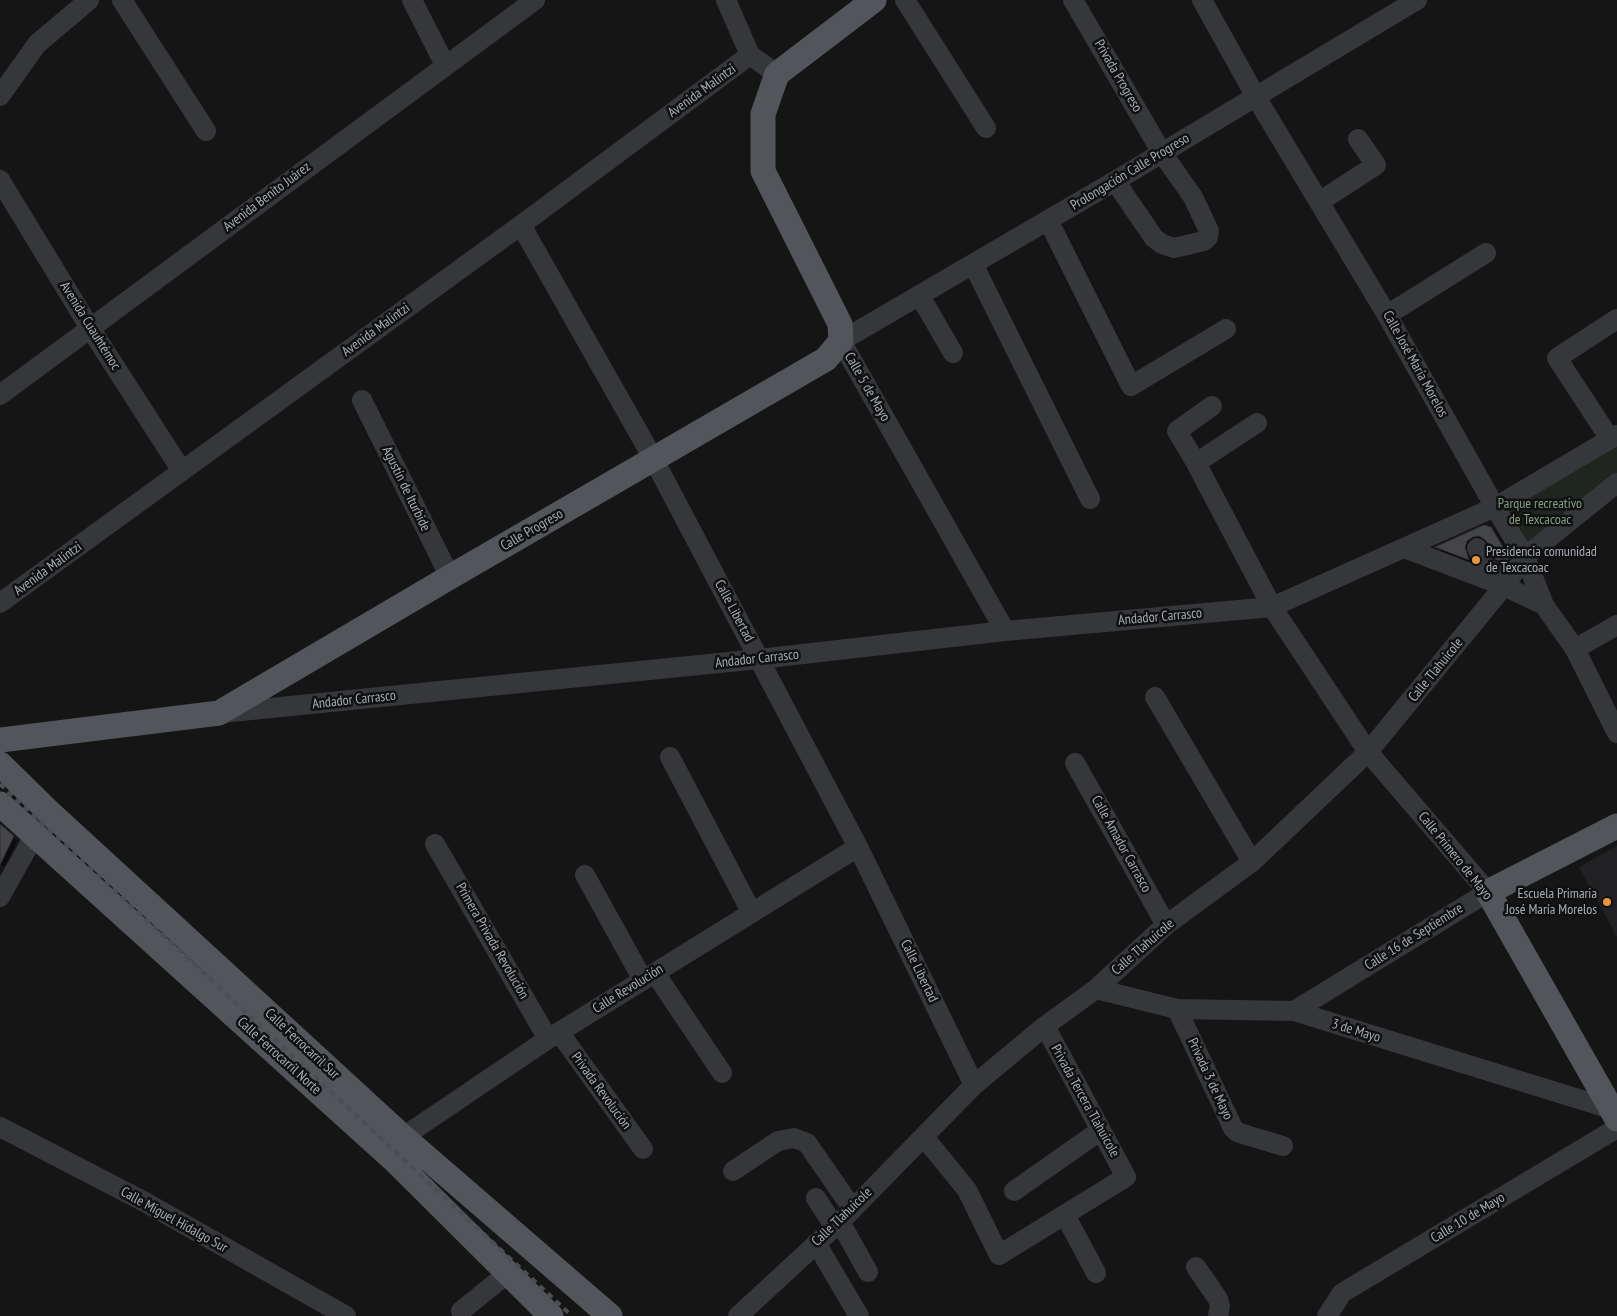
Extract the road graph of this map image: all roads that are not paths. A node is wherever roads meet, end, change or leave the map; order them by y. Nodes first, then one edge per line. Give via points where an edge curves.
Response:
1 (89, 0) edge
2 (122, 0) edge
3 (412, 0) edge
4 (535, 0) edge
5 (726, 0) edge
6 (874, 0) edge
7 (905, 0) edge
8 (1073, 0) edge
9 (1202, 0) edge
10 (1417, 0) edge
11 (750, 55) junction
12 (445, 65) junction
13 (777, 74) junction
14 (0, 96) edge
15 (1256, 98) junction
16 (986, 128) dead end
17 (206, 131) dead end
18 (1358, 139) dead end
19 (1162, 153) junction
20 (0, 180) edge
21 (1115, 181) junction
22 (1319, 202) junction
23 (1048, 220) junction
24 (521, 225) junction
25 (1486, 253) dead end
26 (973, 264) junction
27 (920, 296) junction
28 (1388, 315) junction
29 (1617, 320) edge
30 (90, 328) junction
31 (1226, 329) dead end
32 (841, 341) junction
33 (953, 353) dead end
34 (0, 394) edge
35 (362, 400) dead end
36 (1212, 406) dead end
37 (1257, 423) dead end
38 (1613, 438) edge
39 (654, 460) junction
40 (1196, 463) junction
41 (182, 472) junction
42 (1617, 484) edge
43 (1090, 499) dead end
44 (1495, 507) junction
45 (1404, 548) junction
46 (1477, 548) dead end
47 (1525, 557) junction
48 (450, 577) junction
49 (1507, 583) junction
50 (0, 604) edge
51 (1544, 605) junction
52 (1272, 607) junction
53 (1617, 625) edge
54 (1005, 631) junction
55 (1575, 649) junction
56 (759, 659) junction
57 (1155, 697) dead end
58 (219, 713) junction
59 (1617, 733) edge
60 (0, 740) edge
61 (1368, 752) junction
62 (670, 757) dead end
63 (0, 764) edge
64 (1075, 764) dead end
65 (0, 804) edge
66 (48, 811) junction
67 (1617, 826) edge
68 (35, 834) junction
69 (435, 844) dead end
70 (858, 847) junction
71 (1252, 862) junction
72 (585, 875) dead end
73 (1488, 892) junction
74 (0, 897) edge
75 (752, 912) junction
76 (1166, 925) junction
77 (649, 976) junction
78 (1096, 989) junction
79 (1177, 1009) junction
80 (1294, 1011) junction
81 (1045, 1026) junction
82 (553, 1036) junction
83 (722, 1074) dead end
84 (974, 1085) junction
85 (1615, 1119) edge
86 (0, 1127) edge
87 (1101, 1130) junction
88 (403, 1137) junction
89 (924, 1137) junction
90 (1283, 1146) dead end
91 (643, 1149) dead end
92 (733, 1171) dead end
93 (1014, 1191) dead end
94 (816, 1198) dead end
95 (1065, 1215) junction
96 (842, 1218) junction
97 (816, 1243) junction
98 (1196, 1267) dead end
99 (868, 1272) dead end
100 (508, 1273) junction
101 (1096, 1273) dead end
102 (461, 1311) dead end
103 (346, 1316) edge
104 (551, 1316) edge
105 (610, 1316) edge
106 (738, 1316) edge
107 (859, 1316) edge
108 (1218, 1316) edge
109 (1327, 1316) edge

1 - 14 street via 37,44
2 - 17 street
3 - 12 street
4 - 12 street, Avenida Benito Juárez
5 - 11 street
6 - 13 main road
7 - 16 street
8 - 19 street, Privada Progreso
9 - 15 street, Calle José María Morelos
10 - 15 street, Prolongación Calle Progreso
11 - 13 street
11 - 24 street, Avenida Malintzi
12 - 30 street, Avenida Benito Juárez
13 - 32 main road, Calle 5 de Mayo via 763,114 763,171 840,324
15 - 19 street, Prolongación Calle Progreso
15 - 22 street, Calle José María Morelos
18 - 22 street via 1376,165
19 - 21 street, Prolongación Calle Progreso
19 - 21 street, Privada Progreso via 1193,197 1209,231 1204,241 1174,248 1162,244 1154,238
20 - 30 street, Avenida Cuauhtémoc
21 - 23 street, Prolongación Calle Progreso
22 - 28 street, Calle José María Morelos
23 - 26 street, Prolongación Calle Progreso
23 - 31 street via 1131,386
24 - 39 street, Calle Libertad
24 - 41 street, Avenida Malintzi
25 - 28 street
26 - 27 street, Prolongación Calle Progreso
26 - 43 street
27 - 32 street, Prolongación Calle Progreso
27 - 33 street
28 - 44 street, Calle José María Morelos
29 - 38 street via 1557,358
30 - 34 street, Avenida Benito Juárez
30 - 41 street, Avenida Cuauhtémoc
32 - 39 main road, Calle Progreso via 826,359
32 - 54 street, Calle 5 de Mayo
35 - 48 street, Agustín de Iturbide
36 - 40 street, Calle Primero de Mayo via 1177,431
37 - 40 street
38 - 44 street
39 - 48 main road, Calle Progreso
39 - 56 street, Calle Libertad
40 - 52 street, Calle Primero de Mayo
41 - 50 street, Avenida Malintzi
42 - 47 street, Calle Tlahuicole
44 - 45 street, Andador Carrasco
44 - 47 street, Calle José María Morelos
45 - 49 street
45 - 52 street, Andador Carrasco
46 - 49 street via 1486,568
47 - 49 street, Calle Tlahuicole
47 - 51 street, Calle José María Morelos
48 - 58 main road, Calle Progreso
49 - 51 street
49 - 61 street, Calle Tlahuicole
51 - 55 street, Calle José María Morelos
52 - 54 street, Andador Carrasco
52 - 61 street, Calle Primero de Mayo
53 - 55 street
54 - 56 street, Andador Carrasco
55 - 59 street, Calle José María Morelos
56 - 58 street, Andador Carrasco
56 - 70 street, Calle Libertad
57 - 71 street
58 - 60 main road, Andador Carrasco
61 - 71 street, Calle Tlahuicole
61 - 73 street, Calle Primero de Mayo
62 - 75 street
63 - 66 main road, Calle Ferrocarril Sur
64 - 76 street, Calle Amador Carrasco
65 - 68 main road, Calle Ferrocarril Norte
66 - 68 street
66 - 88 main road, Calle Ferrocarril Sur
67 - 73 main road, Calle 16 de Septiembre
68 - 74 street
68 - 100 main road, Calle Ferrocarril Norte via 386,1153
69 - 82 street, Primera Privada Revolución
70 - 75 street, Calle Revolución
70 - 84 street, Calle Libertad
71 - 76 street, Calle Tlahuicole
72 - 77 street
73 - 80 street, Calle 16 de Septiembre
73 - 85 main road, Calle Primero de Mayo
75 - 77 street, Calle Revolución
76 - 78 street, Calle Tlahuicole
77 - 82 street, Calle Revolución
77 - 83 street
78 - 79 street, 3 de Mayo
78 - 81 street, Calle Tlahuicole
79 - 80 street, 3 de Mayo
79 - 90 street, Privada 3 de Mayo via 1237,1132
80 - 85 street, 3 de Mayo
81 - 84 street, Calle Tlahuicole
81 - 87 street, Privada Tercera Tlahuicole
82 - 88 street, Calle Revolución
82 - 91 street, Privada Revolución
84 - 89 street, Calle Tlahuicole
85 - 109 street, Calle 10 de Mayo via 1342,1293
86 - 103 street, Calle Miguel Hidalgo Sur via 143,1201
87 - 93 street
87 - 95 street, Privada Tercera Tlahuicole via 1126,1176
88 - 105 main road, Calle Ferrocarril Sur
89 - 95 street via 967,1190 999,1255
89 - 96 street, Calle Tlahuicole
92 - 96 street via 778,1141 794,1138 807,1143
94 - 96 street
95 - 101 street
96 - 97 street, Calle Tlahuicole
96 - 99 street
97 - 106 street, Calle Tlahuicole
97 - 107 street
98 - 108 street via 1218,1299
100 - 102 street
100 - 104 main road, Calle Ferrocarril Norte

